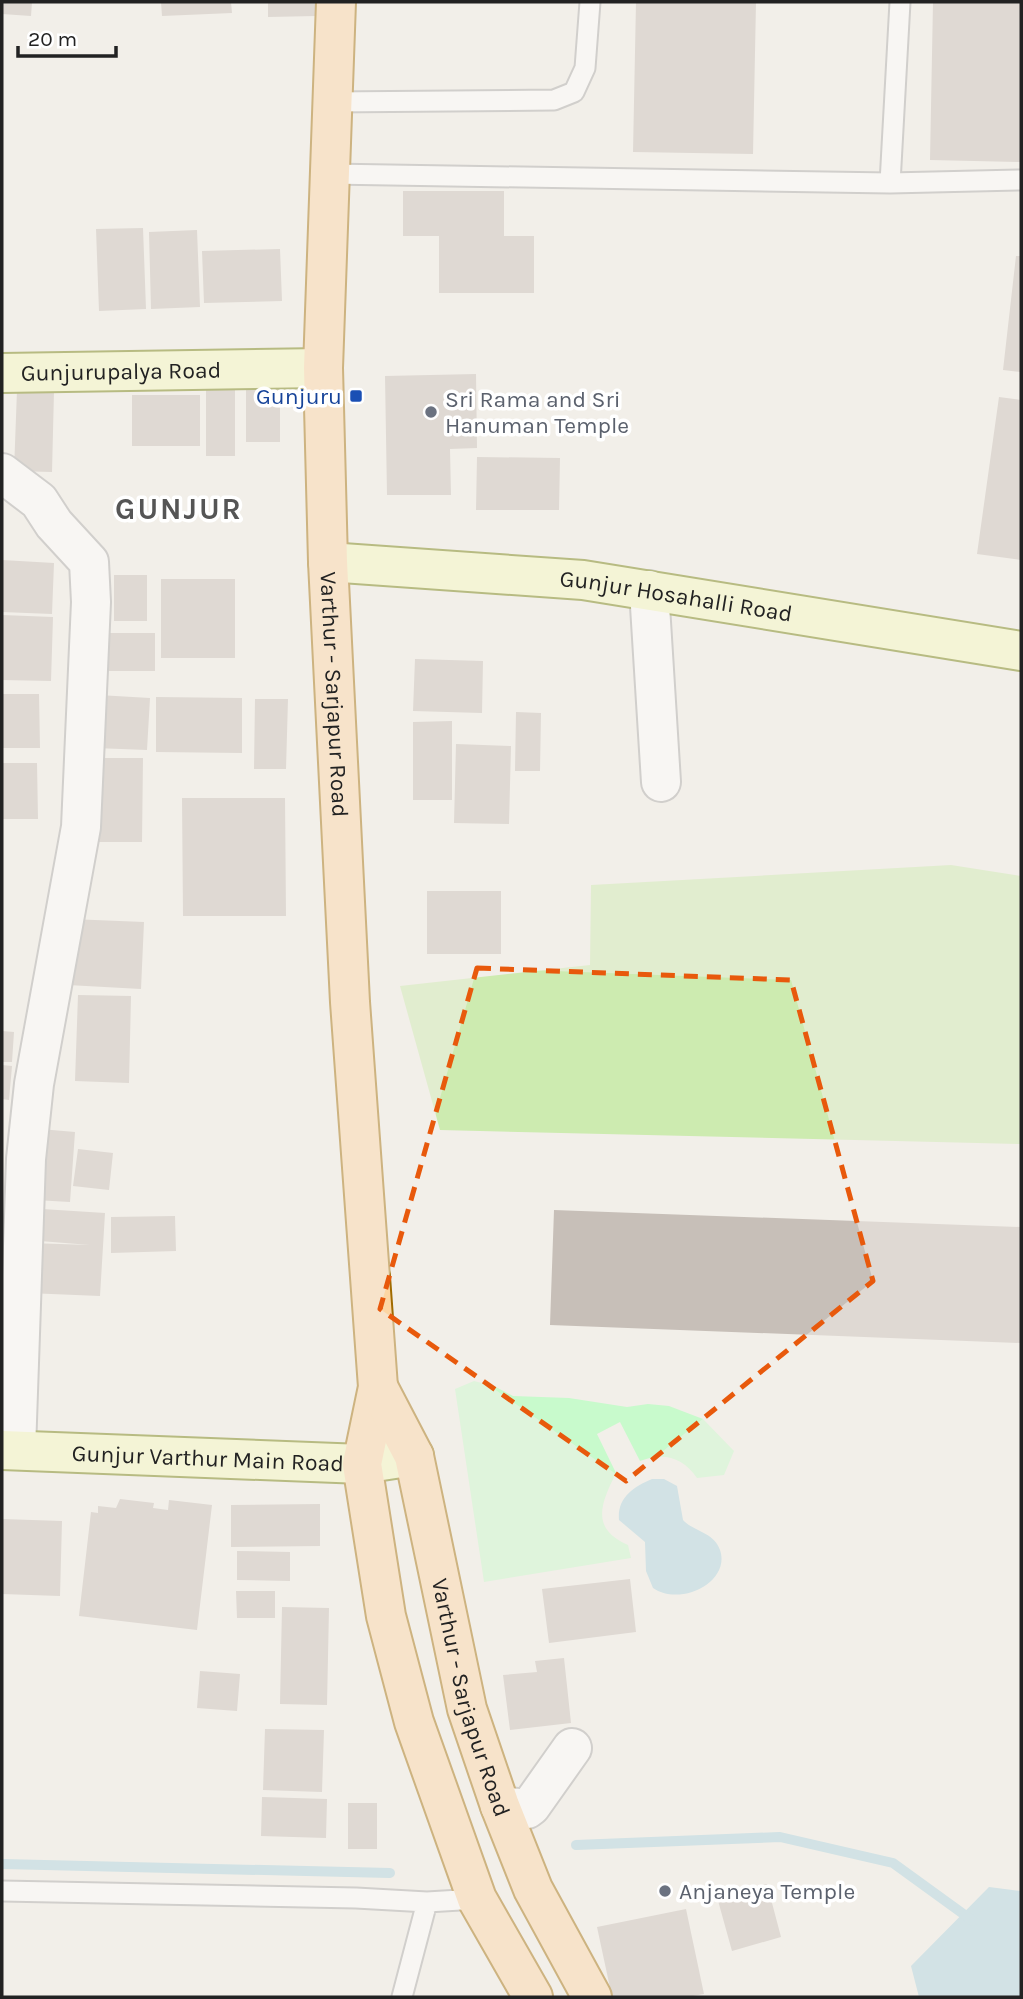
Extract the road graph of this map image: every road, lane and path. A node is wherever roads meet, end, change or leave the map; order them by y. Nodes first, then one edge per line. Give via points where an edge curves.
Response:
1 (336, 2) edge
2 (590, 2) edge
3 (900, 2) edge
4 (332, 102) junction
5 (330, 174) junction
6 (1021, 180) edge
7 (890, 183) junction
8 (323, 368) junction
9 (2, 373) edge
10 (2, 473) edge
11 (328, 562) junction
12 (649, 590) junction
13 (1021, 652) edge
14 (661, 782) dead end
15 (378, 1387) junction
16 (9, 1450) edge
17 (414, 1455) junction
18 (362, 1464) junction
19 (572, 1748) dead end
20 (500, 1806) junction
21 (2, 1891) edge
22 (477, 1899) junction
23 (427, 1902) junction
24 (402, 1997) edge
25 (533, 1997) edge
26 (592, 1997) edge

1 - 4 main road, Varthur - Sarjapur Road
2 - 4 lane via 585,68 574,92 554,100
3 - 7 lane
4 - 5 main road, Varthur - Sarjapur Road
5 - 7 lane
5 - 8 main road, Varthur - Sarjapur Road
6 - 7 lane
8 - 9 street, Gunjurupalya Road
8 - 11 main road, Varthur - Sarjapur Road
10 - 16 street via 39,501 89,562 91,602 81,827 34,1084
11 - 12 street, Gunjur Hosahalli Road via 583,580
11 - 15 main road, Varthur - Sarjapur Road via 350,1002
12 - 13 street, Gunjur Hosahalli Road
12 - 14 street
15 - 17 main road, Varthur - Sarjapur Road
15 - 18 main road, Varthur - Sarjapur Road
16 - 18 street, Gunjur Varthur Main Road
17 - 18 street, Gunjur Varthur Main Road
17 - 20 main road, Varthur - Sarjapur Road via 467,1709
18 - 22 main road, Varthur - Sarjapur Road via 386,1616 414,1722
19 - 20 street via 531,1806
20 - 26 main road, Varthur - Sarjapur Road via 533,1889
21 - 23 lane
22 - 23 lane
22 - 25 main road, Varthur - Sarjapur Road
23 - 24 lane

